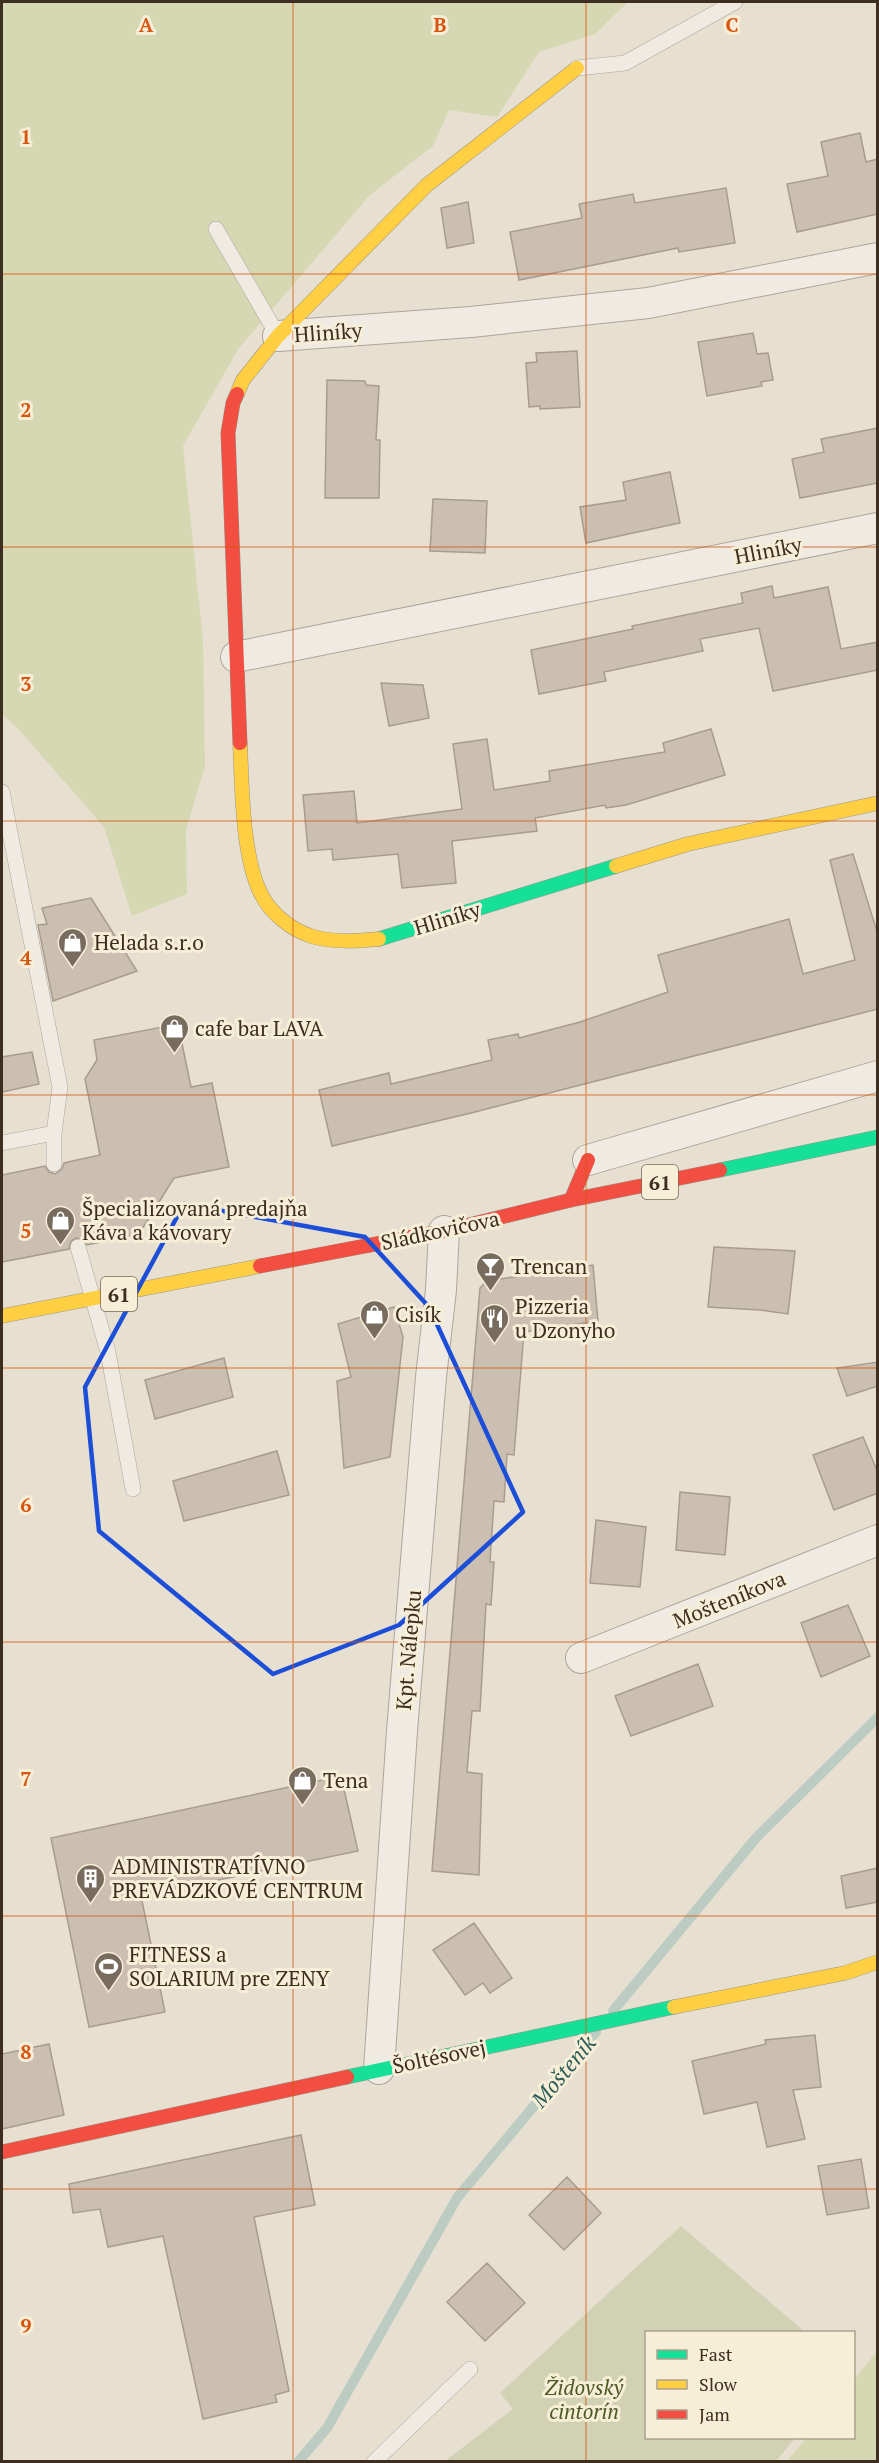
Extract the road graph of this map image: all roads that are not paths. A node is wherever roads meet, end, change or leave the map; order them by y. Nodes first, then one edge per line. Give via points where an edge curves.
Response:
1 (735, 2) edge
2 (577, 68) joint
3 (216, 230) dead end
4 (878, 258) edge
5 (278, 336) junction
6 (878, 528) edge
7 (236, 657) junction
8 (2, 792) edge
9 (878, 802) edge
10 (878, 1076) edge
11 (54, 1133) junction
12 (878, 1137) edge
13 (2, 1143) edge
14 (588, 1160) joint
15 (54, 1164) dead end
16 (571, 1200) junction
17 (444, 1231) junction
18 (78, 1246) dead end
19 (93, 1299) junction
20 (2, 1316) edge
21 (133, 1489) dead end
22 (878, 1540) edge
23 (581, 1658) dead end
24 (878, 1962) edge
25 (379, 2069) junction
26 (2, 2152) edge
27 (470, 2369) dead end
28 (374, 2462) edge

1 - 2 lane via 625,63
2 - 5 street, Hliníky via 427,185
3 - 5 lane
4 - 5 street, Hliníky via 648,303 471,322
5 - 7 street, Hliníky via 243,380 233,403 228,433
6 - 7 street, Hliníky
7 - 9 street, Hliníky via 245,827 259,889 275,913 296,930 319,940 385,938 688,843
8 - 11 lane via 60,1087
10 - 14 street
11 - 13 lane
11 - 15 lane
12 - 16 street, Sládkovičova / 61
14 - 16 street
16 - 17 street, Sládkovičova / 61
17 - 19 street, Sládkovičova / 61
17 - 25 street, Kpt. Nálepku via 403,1719
18 - 19 lane
19 - 20 street, Sládkovičova / 61
19 - 21 lane via 108,1352
22 - 23 street, Mošteníkova
24 - 25 street, Šoltésovej via 845,1973
25 - 26 street, Šoltésovej
27 - 28 lane

